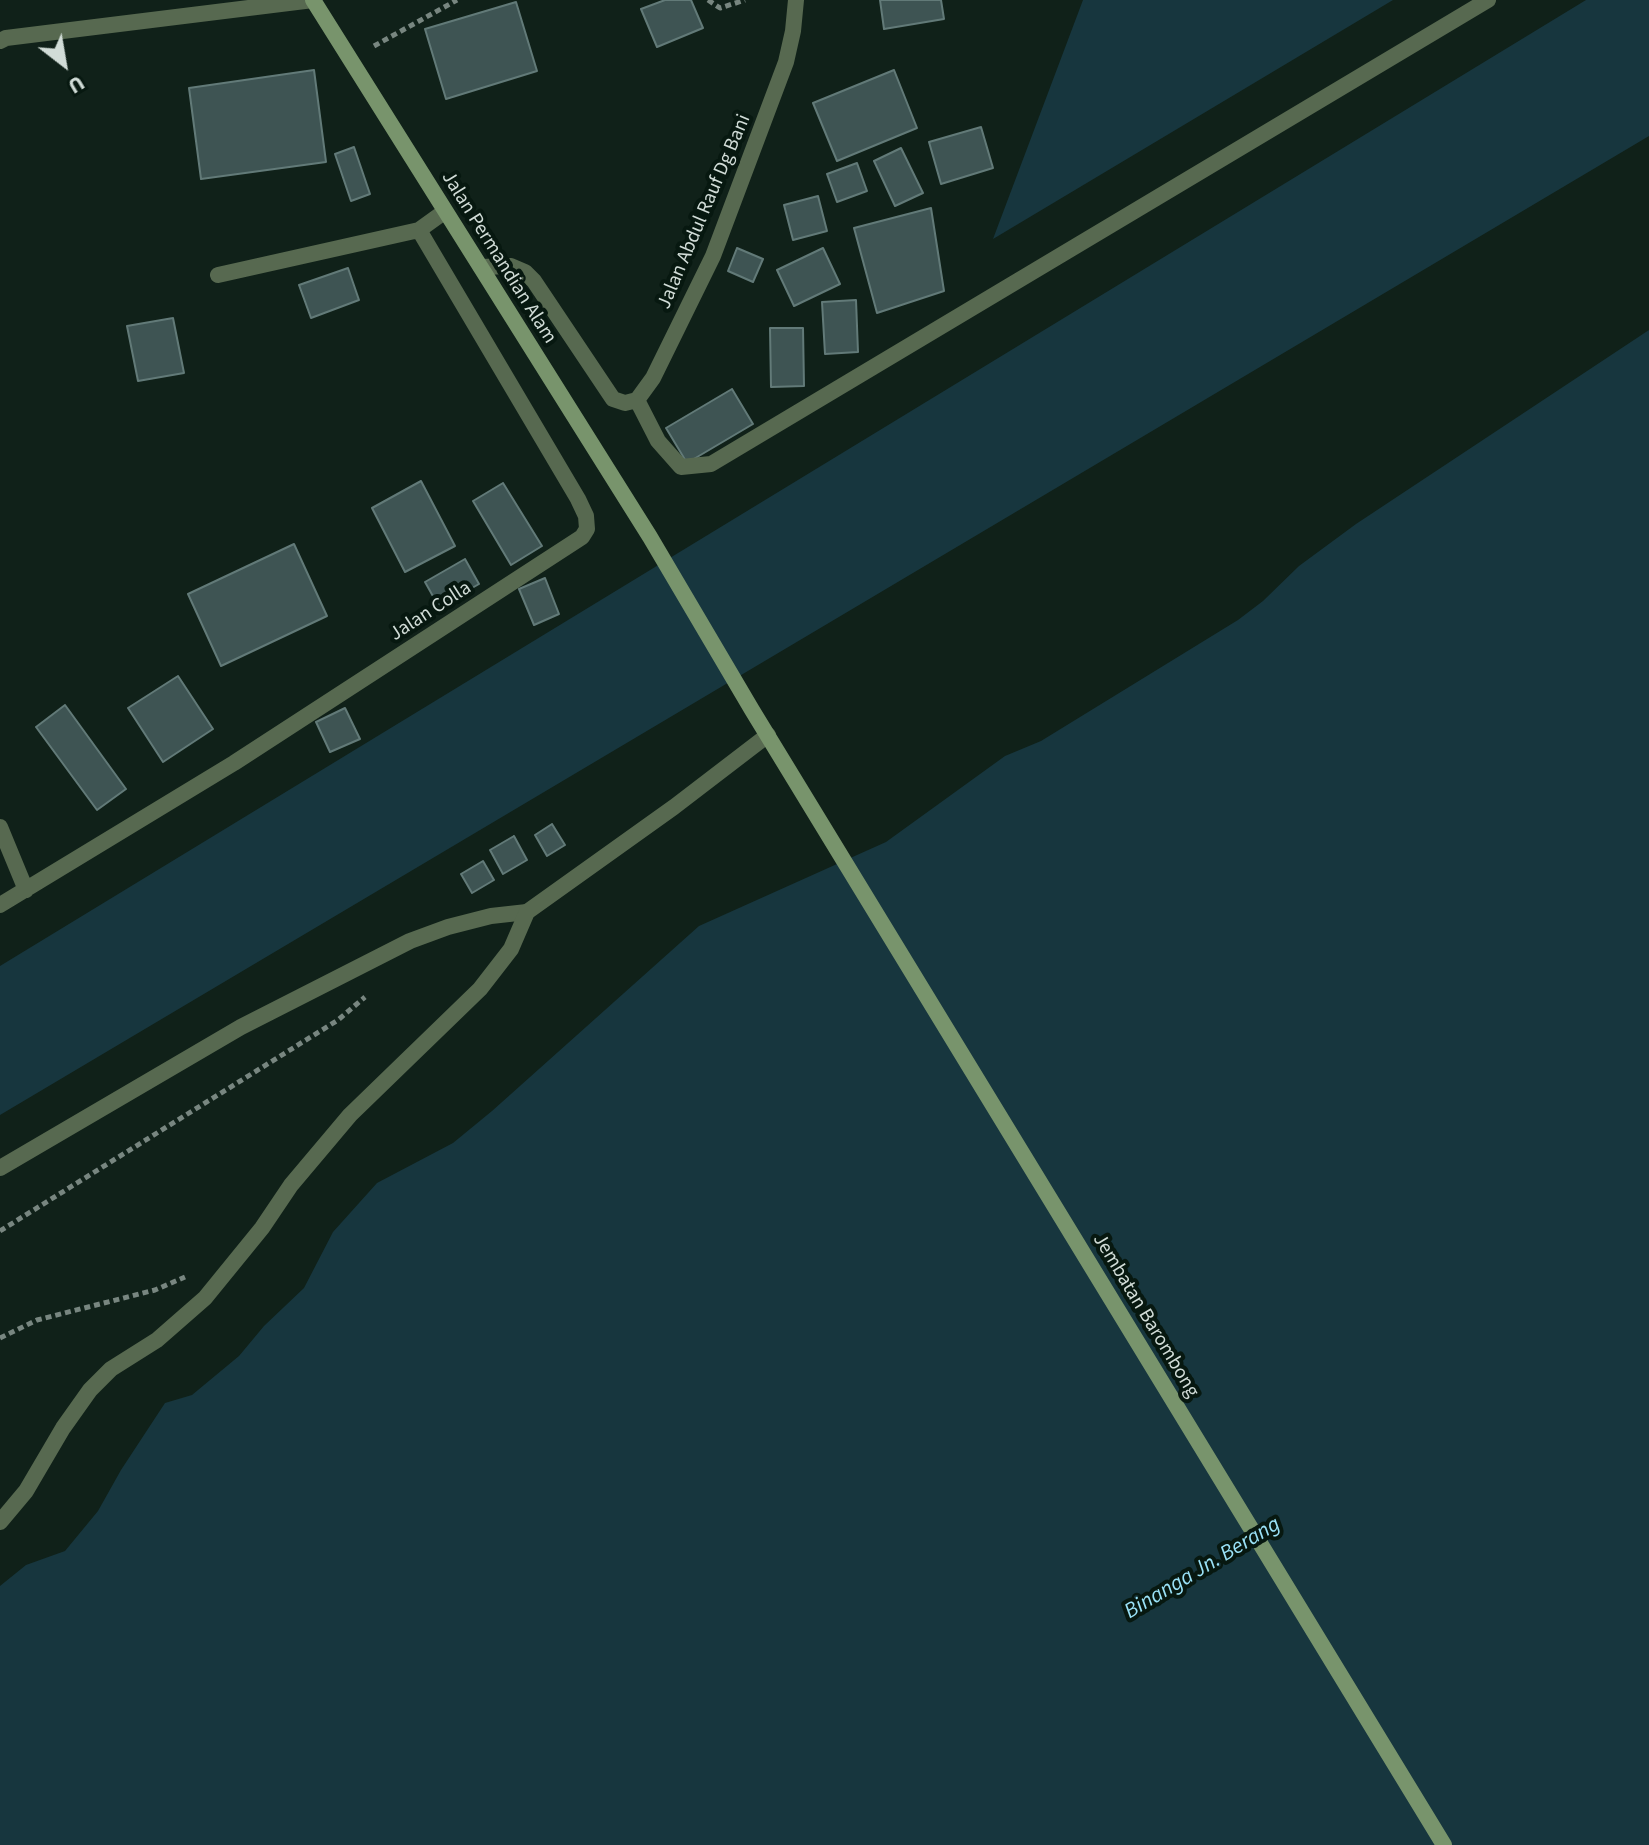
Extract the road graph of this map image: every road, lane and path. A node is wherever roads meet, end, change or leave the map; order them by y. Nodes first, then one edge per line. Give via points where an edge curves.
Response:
1 (313, 0) edge
2 (457, 0) edge
3 (708, 0) edge
4 (745, 0) edge
5 (796, 0) edge
6 (1488, 0) edge
7 (2, 39) edge
8 (350, 60) junction
9 (444, 212) junction
10 (419, 230) junction
11 (481, 267) junction
12 (218, 275) dead end
13 (637, 400) junction
14 (752, 710) joint
15 (768, 735) junction
16 (0, 827) edge
17 (26, 890) junction
18 (0, 905) edge
19 (527, 912) junction
20 (371, 992) dead end
21 (0, 1168) edge
22 (0, 1231) edge
23 (197, 1272) dead end
24 (0, 1338) edge
25 (0, 1522) edge
26 (1444, 1845) edge

1 - 7 street
1 - 8 main road, Jalan Permandian Alam
2 - 8 path
3 - 4 path via 720,8
5 - 13 street, Jalan Abdul Rauf Dg Bani via 786,62 713,256
6 - 13 street via 711,464 681,467 658,441
8 - 9 main road, Jalan Permandian Alam
9 - 10 street
9 - 11 main road, Jalan Permandian Alam
10 - 12 street
10 - 17 street, Jalan Colla via 578,499 587,529 234,763
11 - 13 street via 511,266 525,272 613,399
11 - 14 main road, Jalan Permandian Alam
14 - 15 main road, Jembatan Barombong
15 - 19 street
15 - 26 main road, Jembatan Barombong
16 - 17 street
17 - 18 street, Jalan Colla
19 - 21 street via 491,916 410,941 241,1027
19 - 25 street via 511,949 480,989 350,1115 205,1298 90,1390 26,1491
20 - 22 path via 338,1020
23 - 24 path via 155,1290 37,1320

